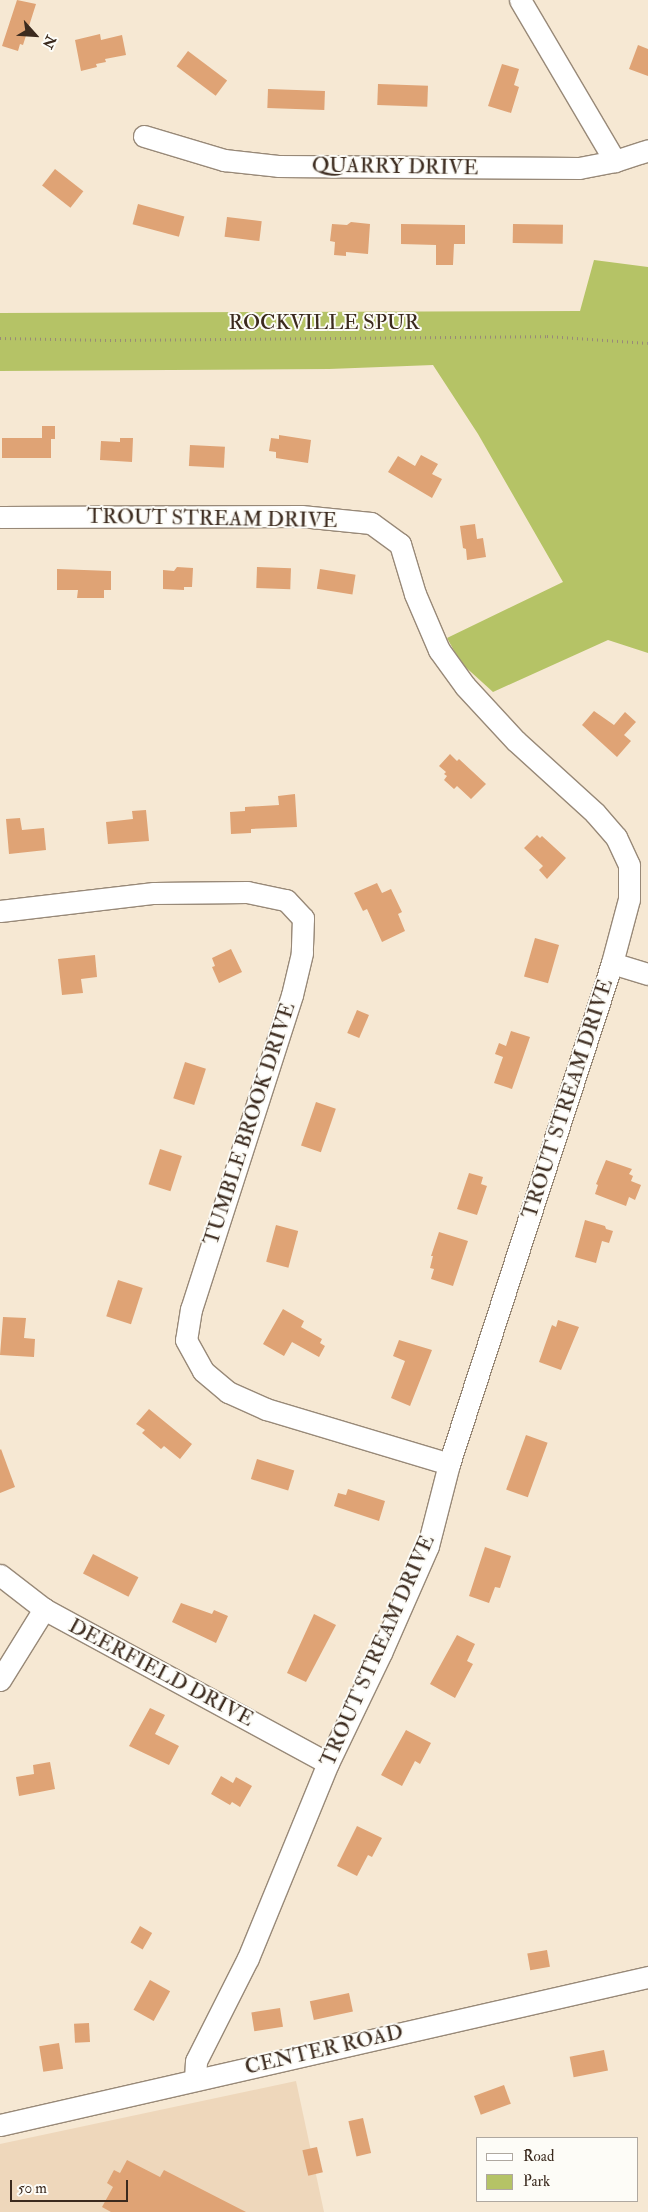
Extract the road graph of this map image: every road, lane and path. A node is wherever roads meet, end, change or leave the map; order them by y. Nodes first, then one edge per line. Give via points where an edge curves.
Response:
1 (520, 0) edge
2 (144, 136) dead end
3 (648, 150) edge
4 (615, 161) junction
5 (0, 338) edge
6 (648, 343) edge
7 (0, 517) edge
8 (0, 911) edge
9 (612, 963) junction
10 (648, 974) edge
11 (449, 1464) junction
12 (0, 1575) edge
13 (44, 1610) junction
14 (0, 1680) edge
15 (328, 1763) junction
16 (648, 1977) edge
17 (195, 2080) junction
18 (0, 2125) edge

1 - 4 street
2 - 4 street, QUARRY DRIVE via 224,160 278,166 579,168
3 - 4 street, QUARRY DRIVE
5 - 6 path, ROCKVILLE SPUR via 547,336
7 - 9 street, TROUT STREAM DRIVE via 301,516 371,523 400,544 415,594 439,650 465,686 516,741 596,813 616,838 629,865 629,899
8 - 11 street, TUMBLE BROOK DRIVE via 154,893 247,892 286,900 303,918 302,953 292,995 191,1309 186,1340 203,1371 228,1392 266,1409
9 - 10 street
9 - 11 street, TROUT STREAM DRIVE
11 - 15 street, TROUT STREAM DRIVE via 428,1546
12 - 13 street, DEERFIELD DRIVE
13 - 14 street
13 - 15 street, DEERFIELD DRIVE
15 - 17 street, TROUT STREAM DRIVE via 248,1958 196,2061
16 - 17 street, CENTER ROAD
17 - 18 street, CENTER ROAD

